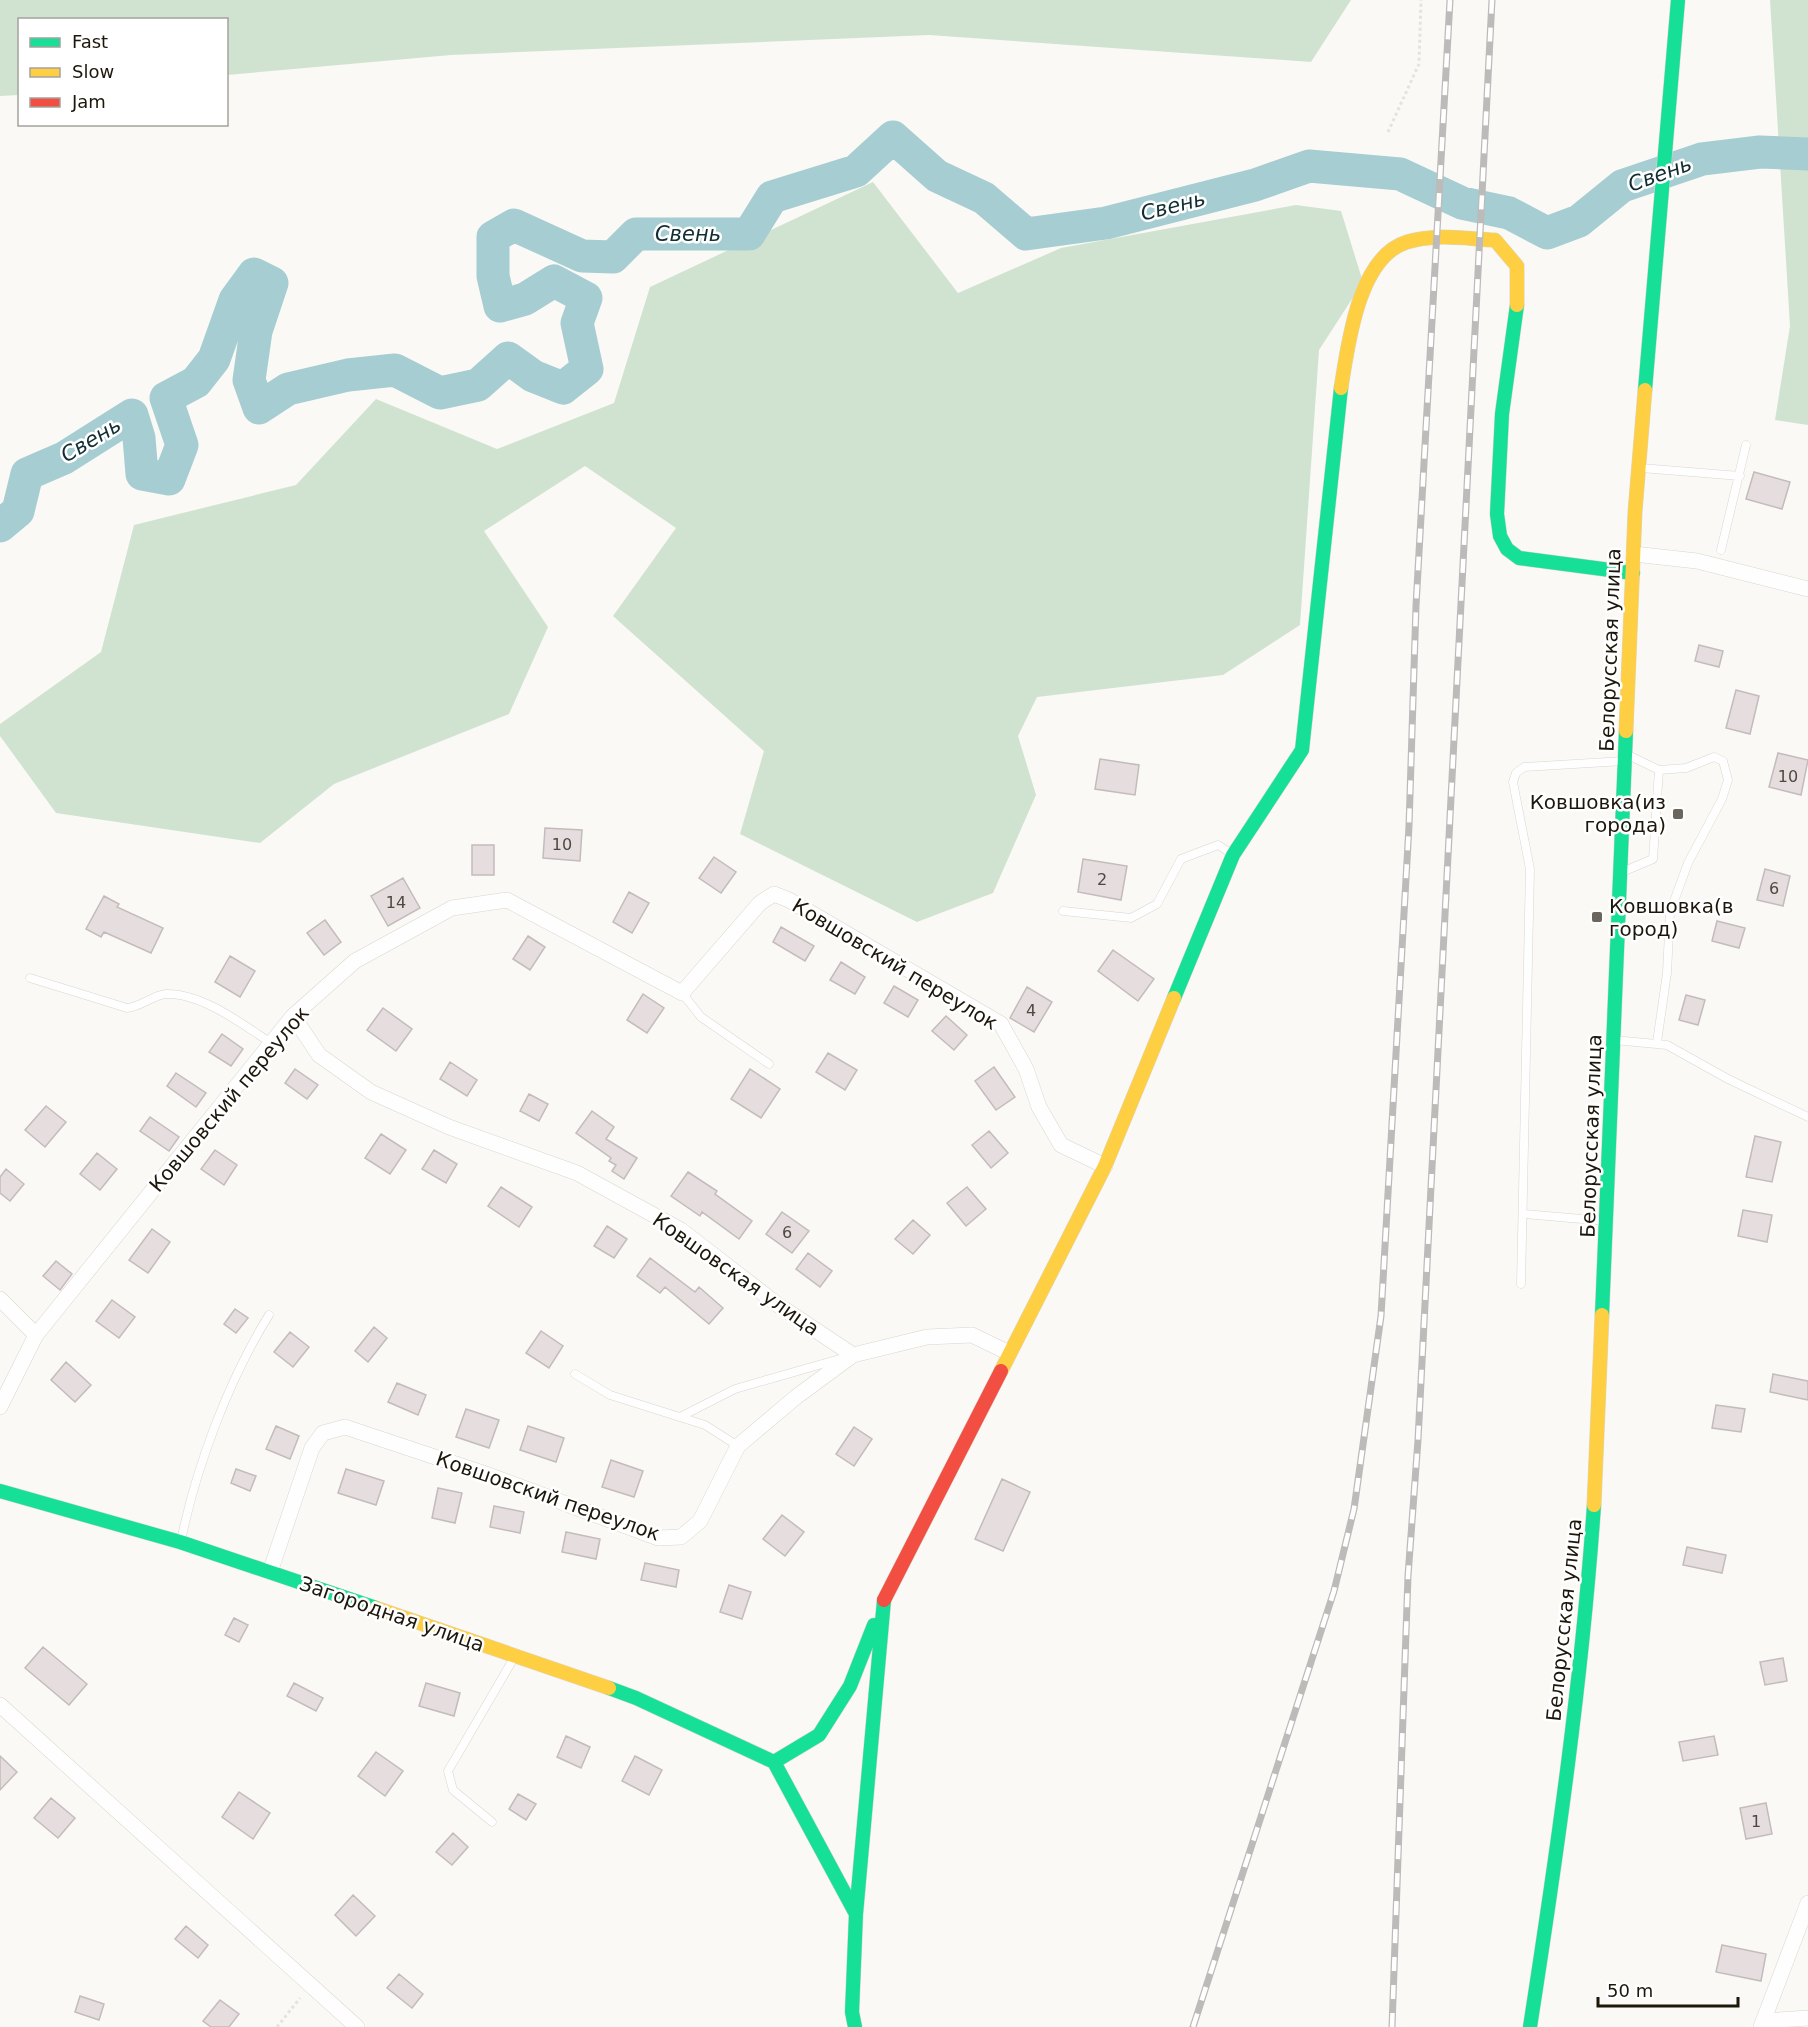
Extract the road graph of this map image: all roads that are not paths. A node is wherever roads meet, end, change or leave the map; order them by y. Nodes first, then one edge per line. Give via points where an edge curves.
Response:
1 (1678, 0) edge
2 (1746, 445) dead end
3 (1639, 468) junction
4 (1740, 476) junction
5 (1721, 550) dead end
6 (1634, 555) junction
7 (1633, 573) junction
8 (1808, 589) edge
9 (1625, 757) junction
10 (1659, 770) junction
11 (1233, 855) junction
12 (1621, 872) junction
13 (1063, 911) dead end
14 (30, 978) dead end
15 (682, 993) junction
16 (293, 1016) junction
17 (1614, 1040) junction
18 (272, 1042) junction
19 (1657, 1042) junction
20 (769, 1064) dead end
21 (1808, 1117) edge
22 (1104, 1166) junction
23 (1524, 1214) junction
24 (1606, 1221) junction
25 (1521, 1284) dead end
26 (0, 1299) edge
27 (269, 1315) dead end
28 (36, 1335) junction
29 (1009, 1353) junction
30 (853, 1355) junction
31 (575, 1374) dead end
32 (0, 1407) edge
33 (680, 1417) junction
34 (738, 1446) junction
35 (0, 1491) edge
36 (180, 1542) junction
37 (270, 1572) junction
38 (882, 1605) junction
39 (515, 1656) junction
40 (0, 1705) edge
41 (774, 1762) junction
42 (492, 1822) dead end
43 (1808, 1903) edge
44 (856, 1914) junction
45 (1808, 2018) edge
46 (1763, 2024) edge
47 (357, 2027) edge
48 (855, 2027) edge
49 (1530, 2027) edge

1 - 3 street, Белорусская улица
2 - 4 lane
3 - 4 lane
3 - 6 street, Белорусская улица
4 - 5 lane
6 - 7 street, Белорусская улица
6 - 8 street via 1697,561
7 - 9 street, Белорусская улица
7 - 11 street via 1519,558 1507,549 1500,536 1497,514 1502,414 1519,293 1517,266 1508,252 1495,240 1436,237 1406,242 1387,253 1368,279 1350,334 1338,402 1302,750
9 - 10 lane
9 - 12 street, Белорусская улица
9 - 23 lane via 1524,767 1516,773 1514,782 1530,869
10 - 12 lane via 1653,859
10 - 19 lane via 1686,768 1714,757 1723,761 1728,780 1688,863 1670,912 1667,973
11 - 13 lane via 1218,845 1181,859 1157,904 1131,918
11 - 22 street
12 - 17 street, Белорусская улица
14 - 18 lane via 127,1008 136,1008 163,994 183,996 211,1007
15 - 16 street, Ковшовский переулок via 507,900 452,908 355,961
15 - 20 lane via 701,1017
15 - 22 street, Ковшовский переулок via 760,903 774,894 789,900 1001,1023 1061,1145
16 - 18 street, Ковшовский переулок
16 - 30 street, Ковшовская улица via 320,1055 371,1092 449,1127 577,1173 681,1230 778,1305
17 - 19 lane
17 - 24 street, Белорусская улица
18 - 28 street, Ковшовский переулок
19 - 21 lane
22 - 29 street
23 - 24 lane
23 - 25 lane
24 - 49 street, Белорусская улица via 1585,1632
26 - 28 street
27 - 36 lane via 238,1371 188,1505
28 - 32 street, Ковшовский переулок
29 - 30 street via 972,1335 927,1337
29 - 38 street
30 - 33 lane via 735,1389
30 - 34 street, Ковшовский переулок via 796,1396
31 - 33 lane via 610,1395
33 - 34 lane via 705,1425
34 - 37 street, Ковшовский переулок via 700,1521 681,1537 658,1538 345,1427 323,1433 312,1448
35 - 36 street, Загородная улица
36 - 37 street, Загородная улица
37 - 39 street, Загородная улица
38 - 41 street via 850,1686 819,1735
38 - 44 street
39 - 41 street, Загородная улица via 636,1698
39 - 42 lane via 448,1771 453,1790
40 - 47 street
41 - 44 street
43 - 46 street
44 - 48 street via 852,2012
45 - 46 street

